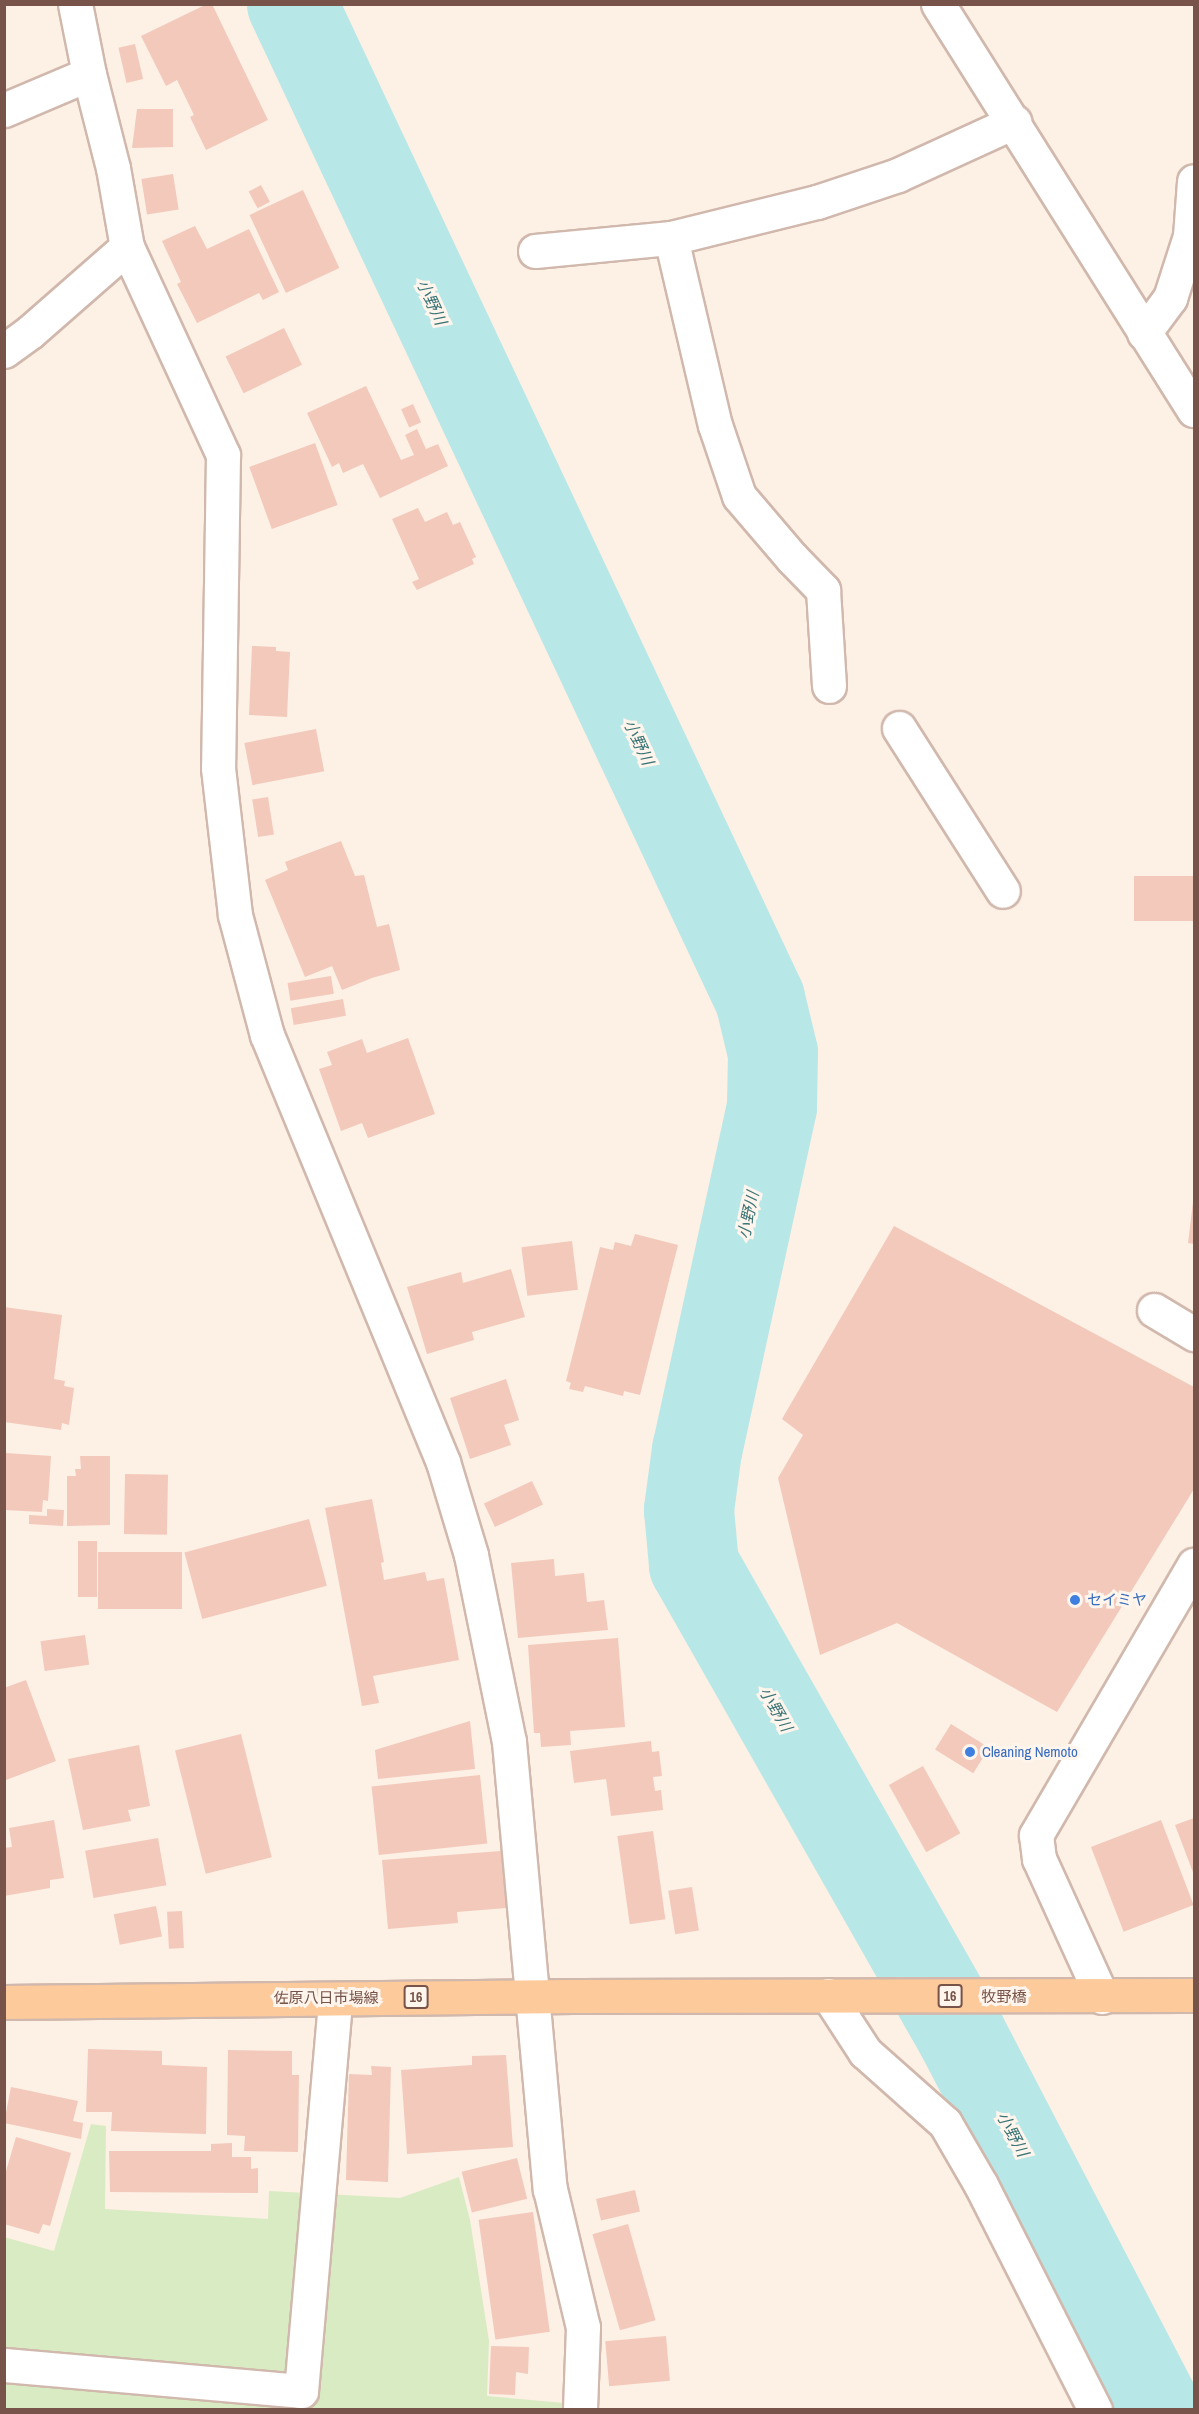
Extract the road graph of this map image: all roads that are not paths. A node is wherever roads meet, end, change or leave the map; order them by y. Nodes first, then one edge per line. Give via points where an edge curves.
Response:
1 (75, 4) edge
2 (938, 4) edge
3 (89, 74) junction
4 (4, 110) edge
5 (1014, 122) junction
6 (1194, 181) edge
7 (671, 238) junction
8 (127, 247) junction
9 (535, 251) dead end
10 (1144, 333) junction
11 (4, 351) edge
12 (1194, 410) edge
13 (829, 686) dead end
14 (899, 728) dead end
15 (1003, 891) dead end
16 (1154, 1310) dead end
17 (1194, 1334) edge
18 (1194, 1565) edge
19 (828, 1995) junction
20 (1194, 1995) edge
21 (533, 1996) junction
22 (1086, 1997) junction
23 (335, 1999) junction
24 (4, 2002) edge
25 (4, 2365) edge
26 (580, 2409) edge
27 (1095, 2409) edge

1 - 3 street
2 - 5 street
3 - 4 street
3 - 8 street via 113,168
5 - 7 street via 898,175 817,202
5 - 10 street
6 - 10 street via 1190,236 1170,298
7 - 9 street
7 - 13 street via 715,425 739,496 823,590
8 - 11 street
8 - 21 street via 223,455 218,768 235,915 267,1035 443,1462 471,1555 509,1742
10 - 12 street
14 - 15 street
16 - 17 street
18 - 22 street via 1036,1835 1039,1859
19 - 21 main road, 佐原八日市場線 / 16
19 - 22 main road, 牧野橋 / 16
19 - 27 street via 865,2052 945,2123
20 - 22 main road, 16
21 - 23 main road, 佐原八日市場線 / 16
21 - 26 street via 550,2189 583,2327
23 - 24 main road, 佐原八日市場線 / 16
23 - 25 street via 301,2391

